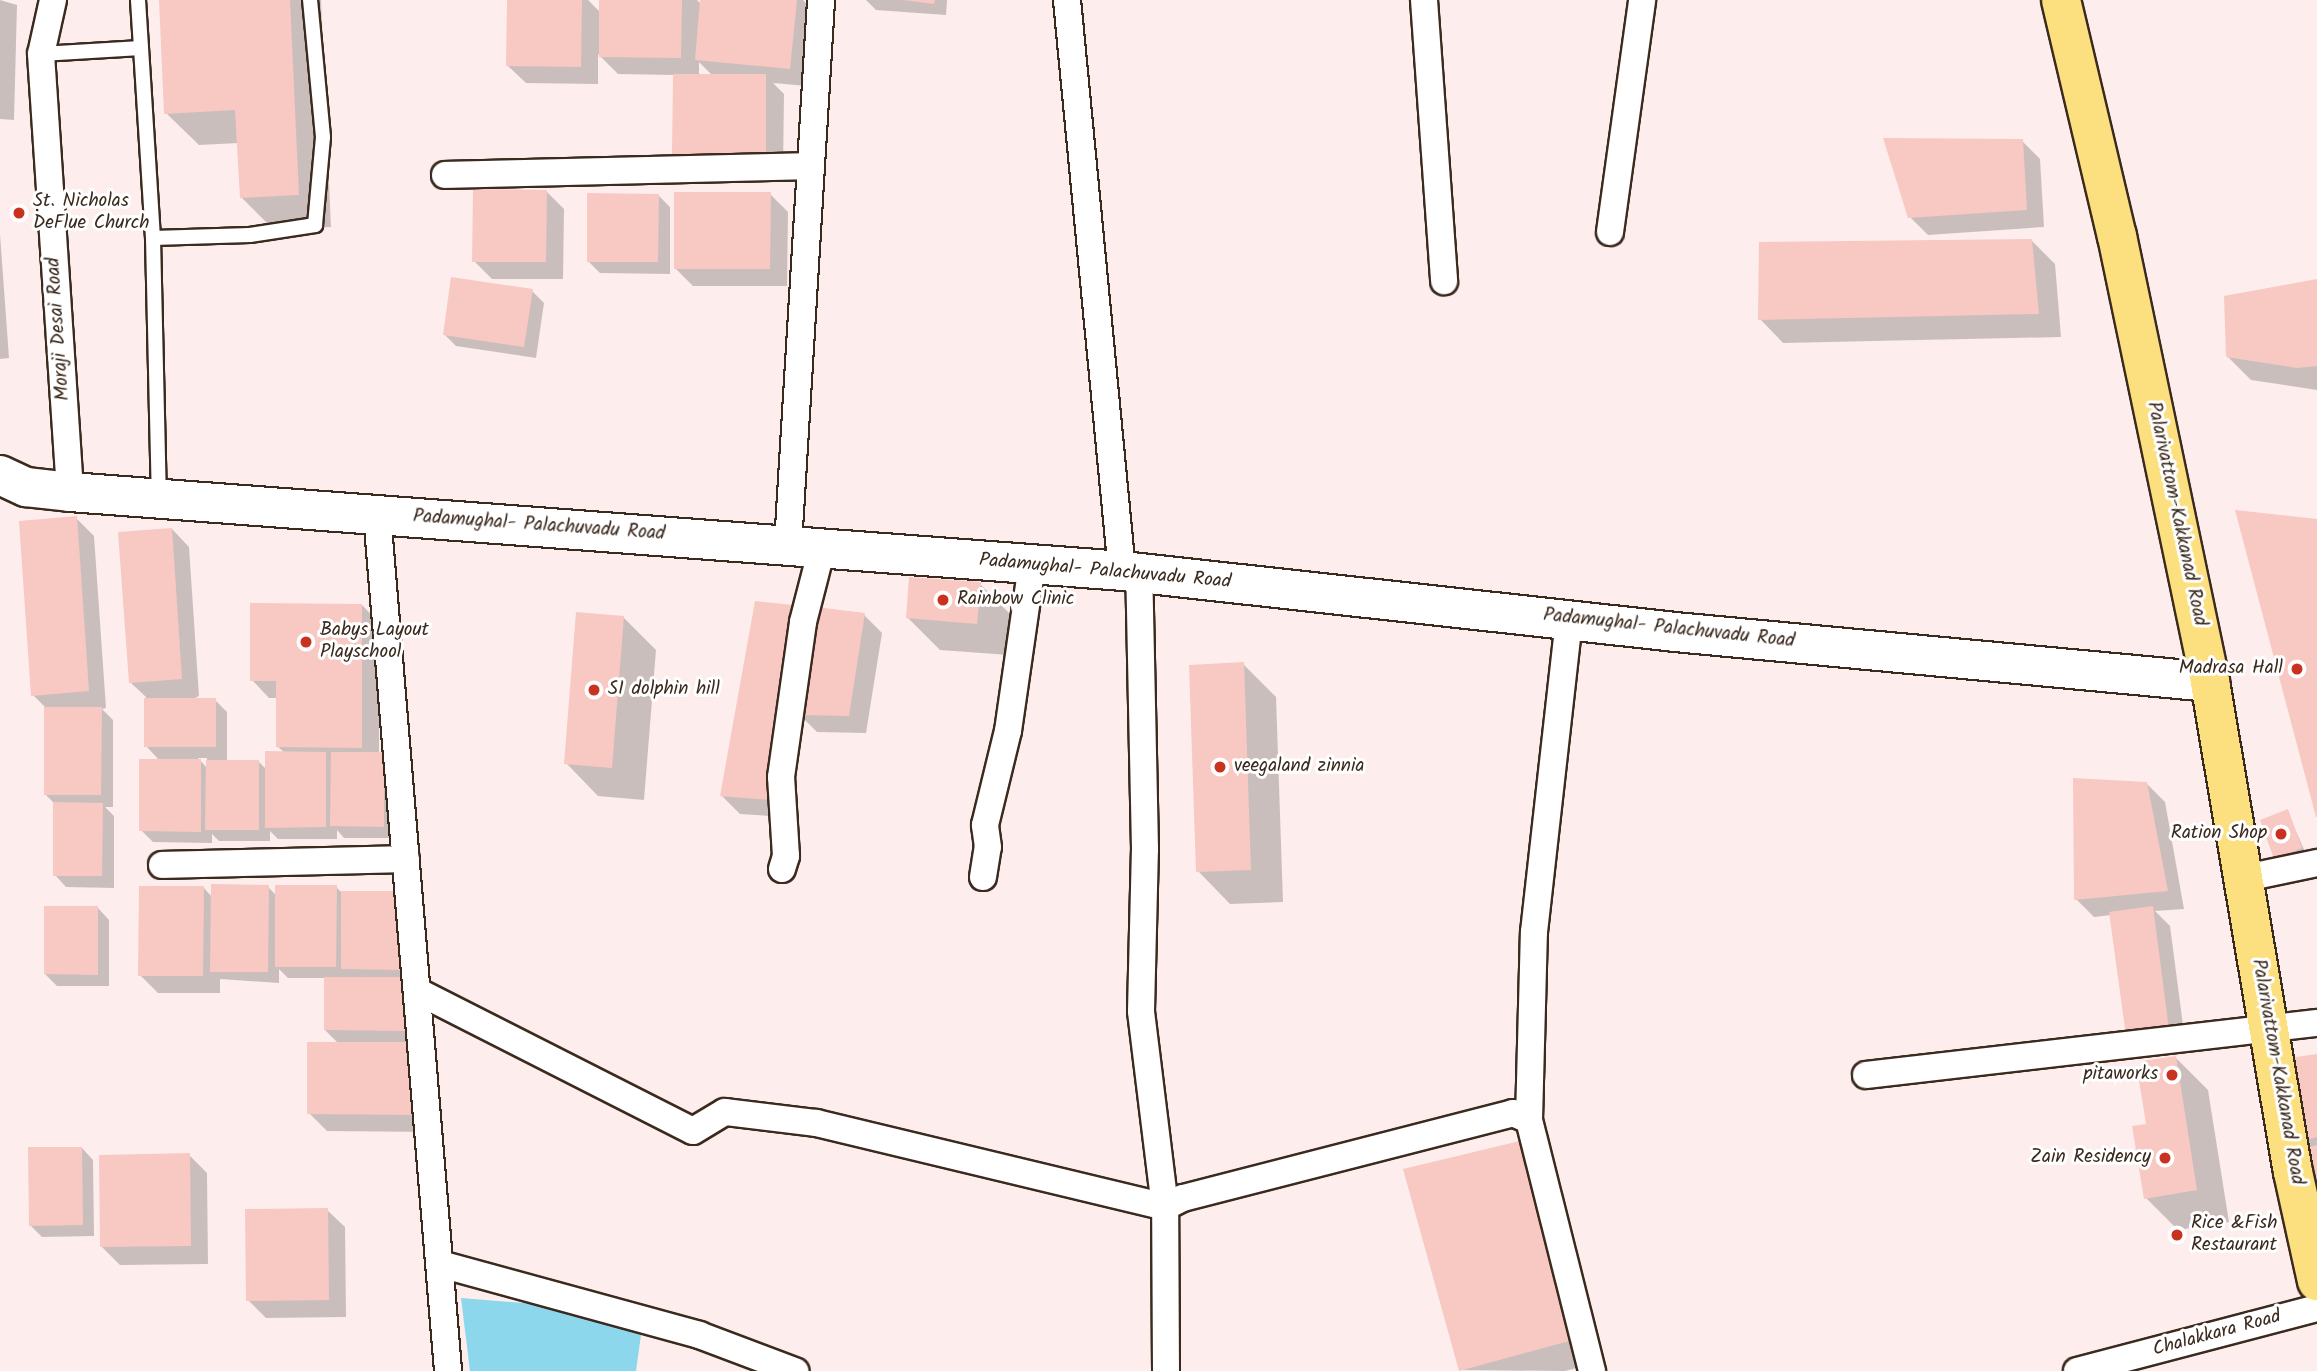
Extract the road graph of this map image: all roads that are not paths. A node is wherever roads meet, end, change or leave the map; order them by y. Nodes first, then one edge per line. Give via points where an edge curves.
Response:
1 (53, 0) edge
2 (138, 0) edge
3 (310, 0) edge
4 (821, 0) edge
5 (1067, 0) edge
6 (1424, 0) edge
7 (1642, 0) edge
8 (2061, 0) edge
9 (141, 48) junction
10 (41, 54) junction
11 (811, 166) junction
12 (445, 175) dead end
13 (1610, 232) dead end
14 (153, 238) junction
15 (1444, 281) dead end
16 (0, 475) edge
17 (70, 492) junction
18 (159, 497) junction
19 (377, 514) junction
20 (805, 547) junction
21 (1032, 564) junction
22 (1130, 571) junction
23 (1569, 618) junction
24 (2210, 681) junction
25 (406, 859) junction
26 (2317, 863) edge
27 (162, 865) dead end
28 (782, 869) dead end
29 (983, 877) dead end
30 (2245, 878) junction
31 (417, 991) junction
32 (2317, 1023) edge
33 (2269, 1028) junction
34 (1866, 1075) dead end
35 (1529, 1120) junction
36 (1165, 1207) junction
37 (440, 1264) junction
38 (2316, 1271) edge
39 (2317, 1308) edge
40 (448, 1371) edge
41 (795, 1371) edge
42 (1165, 1371) edge
43 (1592, 1371) edge
44 (2077, 1371) edge

1 - 10 street, Moraji Desai Road
2 - 9 lane
3 - 14 lane via 323,137 315,225 250,234
4 - 11 street
5 - 22 street
6 - 15 street
7 - 13 street
8 - 24 main road, Palarivattom-Kakkanad Road via 2117,236
9 - 10 lane
9 - 14 lane
10 - 17 street, Moraji Desai Road
11 - 12 street
11 - 20 street
14 - 18 lane
16 - 17 main road, Padamughal- Palachuvadu Road via 26,487
17 - 18 main road, Padamughal- Palachuvadu Road
18 - 19 main road, Padamughal- Palachuvadu Road
19 - 20 main road, Padamughal- Palachuvadu Road
19 - 25 street
20 - 21 main road, Padamughal- Palachuvadu Road
20 - 28 street via 803,622 781,777 786,856
21 - 22 main road, Padamughal- Palachuvadu Road
21 - 29 street via 1008,731 985,825 988,847
22 - 23 main road, Padamughal- Palachuvadu Road
22 - 36 street via 1145,849 1141,1011
23 - 24 main road, Padamughal- Palachuvadu Road
23 - 35 street via 1534,932
24 - 30 main road, Palarivattom-Kakkanad Road
25 - 27 street
25 - 31 street
26 - 30 street
30 - 33 main road, Palarivattom-Kakkanad Road
31 - 36 street via 693,1131 725,1112 816,1123
31 - 37 street
32 - 33 street
33 - 34 street
33 - 38 main road, Palarivattom-Kakkanad Road
35 - 36 street via 1513,1113 1183,1198
35 - 43 street
36 - 42 street
37 - 40 street
37 - 41 street via 699,1335
39 - 44 street, Chalakkara Road

